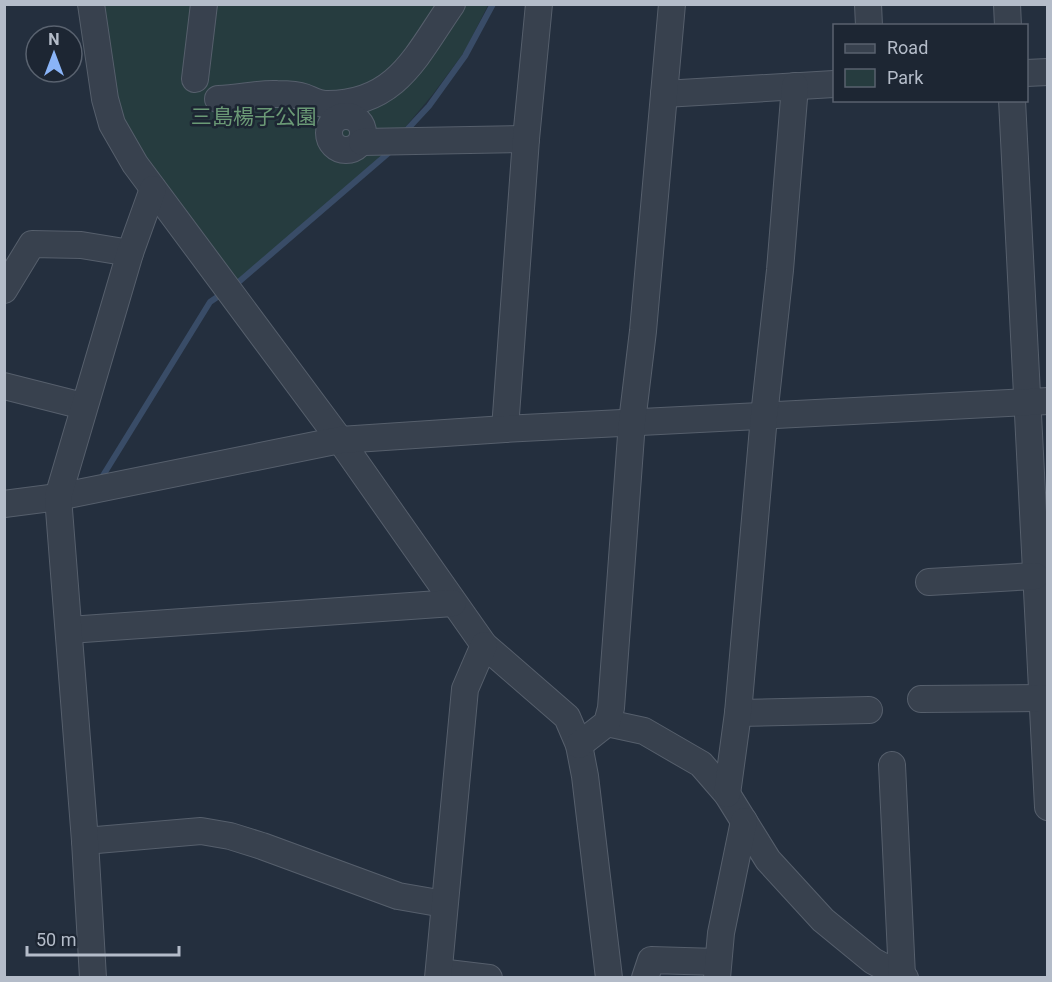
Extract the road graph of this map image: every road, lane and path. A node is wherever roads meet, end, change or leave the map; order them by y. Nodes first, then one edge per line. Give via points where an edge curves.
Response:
1 (91, 4) edge
2 (204, 4) edge
3 (452, 4) edge
4 (539, 4) edge
5 (672, 4) edge
6 (868, 4) edge
7 (1007, 4) edge
8 (869, 24) edge
9 (1008, 24) edge
10 (1047, 72) edge
11 (1028, 73) edge
12 (195, 79) dead end
13 (833, 84) edge
14 (795, 86) junction
15 (664, 94) junction
16 (218, 99) dead end
17 (1012, 102) edge
18 (526, 140) junction
19 (362, 142) dead end
20 (153, 189) junction
21 (130, 253) junction
22 (4, 290) edge
23 (4, 386) edge
24 (1037, 402) edge
25 (84, 406) junction
26 (764, 416) junction
27 (632, 423) junction
28 (505, 429) junction
29 (340, 440) junction
30 (58, 497) junction
31 (4, 504) edge
32 (1035, 576) junction
33 (929, 582) dead end
34 (453, 603) junction
35 (69, 630) junction
36 (484, 645) junction
37 (1042, 698) junction
38 (921, 699) dead end
39 (869, 710) dead end
40 (738, 713) junction
41 (607, 723) junction
42 (579, 745) junction
43 (892, 765) dead end
44 (727, 794) junction
45 (1047, 807) edge
46 (744, 820) junction
47 (86, 841) junction
48 (444, 904) junction
49 (717, 970) edge
50 (439, 975) edge
51 (903, 977) edge
52 (93, 978) edge
53 (489, 978) edge
54 (609, 978) edge
55 (645, 978) edge

1 - 20 street via 112,124
2 - 12 street
3 - 16 street via 401,77 367,98 327,104 284,94
4 - 18 street
5 - 15 street
6 - 8 street
7 - 9 street
10 - 11 street
13 - 14 street
14 - 15 street
14 - 26 street
15 - 27 street
17 - 24 street
18 - 19 street
18 - 28 street
20 - 21 street
20 - 29 street
21 - 22 street via 81,245 32,244
21 - 25 street
23 - 25 street
24 - 26 street
24 - 32 street
25 - 30 street
26 - 27 street
26 - 40 street
27 - 28 street
27 - 41 street
28 - 29 street
29 - 30 street
29 - 34 street
30 - 31 street
30 - 35 street
32 - 33 street
32 - 37 street
34 - 35 street
34 - 36 street
35 - 47 street
36 - 42 street via 567,717
36 - 48 street via 465,689
37 - 38 street
37 - 45 street
39 - 40 street
40 - 44 street
41 - 42 street
41 - 44 street via 644,731 701,764
42 - 54 street
43 - 51 street
44 - 46 street
46 - 49 street
46 - 51 street via 768,860 823,920 873,961
47 - 48 street via 201,831 230,836 398,897
47 - 52 street
48 - 50 street
49 - 55 street via 651,960
50 - 53 street

